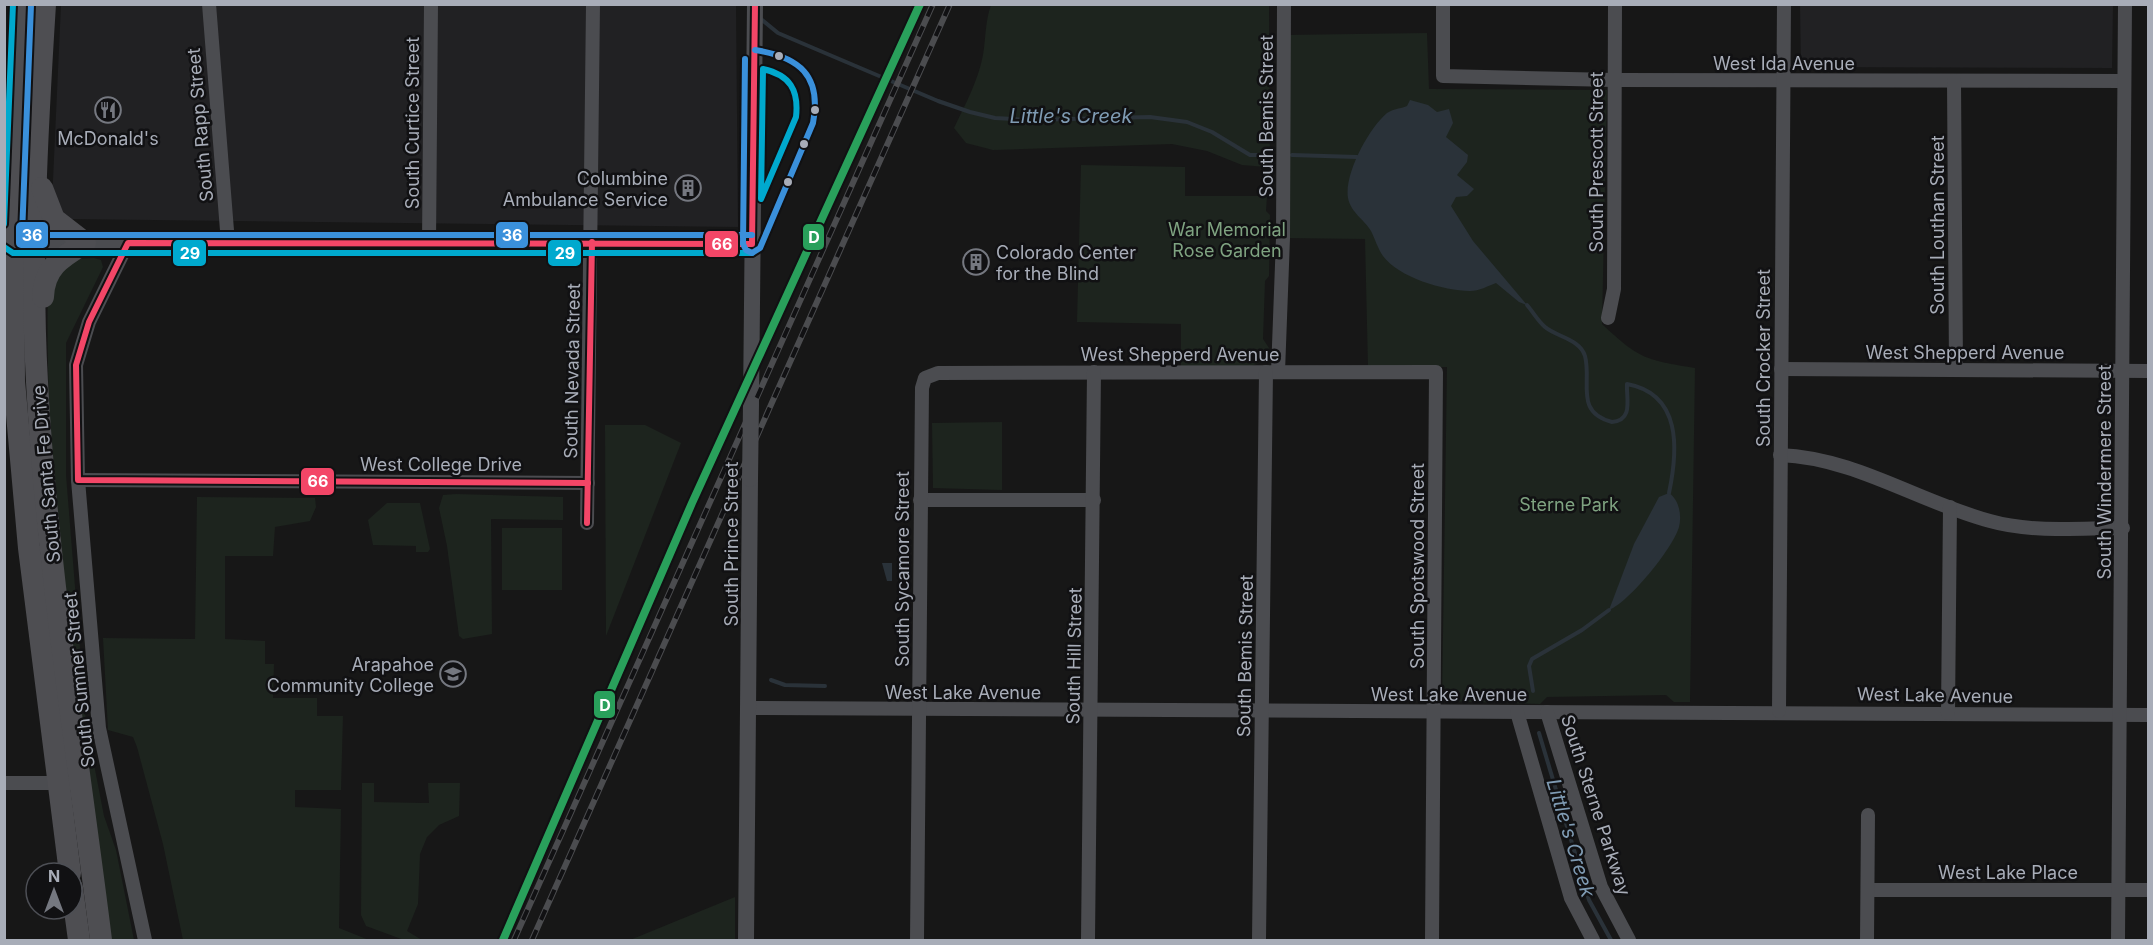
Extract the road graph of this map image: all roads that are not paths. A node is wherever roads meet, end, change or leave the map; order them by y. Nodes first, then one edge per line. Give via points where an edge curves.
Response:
1 (22, 4) edge
2 (45, 4) edge
3 (209, 4) edge
4 (431, 4) edge
5 (593, 4) edge
6 (755, 4) edge
7 (1284, 4) edge
8 (1443, 4) edge
9 (1615, 4) edge
10 (1784, 4) edge
11 (2125, 4) edge
12 (1614, 80) junction
13 (1783, 81) junction
14 (1954, 81) junction
15 (2124, 81) junction
16 (38, 172) junction
17 (592, 242) junction
18 (85, 243) junction
19 (128, 243) junction
20 (228, 243) junction
21 (429, 243) junction
22 (17, 244) edge
23 (752, 244) junction
24 (1608, 318) dead end
25 (1781, 369) junction
26 (1956, 369) junction
27 (2123, 371) junction
28 (2148, 371) edge
29 (1094, 372) junction
30 (1272, 372) junction
31 (1436, 372) joint
32 (925, 378) joint
33 (1780, 455) junction
34 (43, 460) junction
35 (78, 480) junction
36 (588, 483) junction
37 (920, 500) junction
38 (1094, 501) junction
39 (1950, 507) junction
40 (587, 523) dead end
41 (2122, 528) junction
42 (750, 708) junction
43 (920, 710) junction
44 (1263, 710) junction
45 (1091, 711) junction
46 (1779, 711) junction
47 (1517, 712) junction
48 (1547, 712) junction
49 (1434, 713) junction
50 (1948, 713) junction
51 (2120, 715) junction
52 (2148, 715) edge
53 (4, 783) edge
54 (69, 783) junction
55 (1868, 815) dead end
56 (70, 861) edge
57 (2119, 889) junction
58 (1868, 890) junction
59 (2148, 890) edge
60 (76, 921) edge
61 (79, 940) edge
62 (101, 940) edge
63 (145, 940) edge
64 (746, 940) edge
65 (917, 940) edge
66 (1088, 940) edge
67 (1259, 940) edge
68 (1432, 940) edge
69 (1593, 940) edge
70 (1629, 940) edge
71 (1867, 940) edge
72 (2118, 940) edge

1 - 22 highway, South Santa Fe Drive via 16,107
2 - 16 highway, South Santa Fe Drive
3 - 20 street, South Rapp Street
4 - 21 street, South Curtice Street
5 - 17 street, South Nevada Street
6 - 23 street, South Prince Street
7 - 30 street, South Bemis Street via 1283,238
8 - 12 street, West Ida Avenue via 1443,76
9 - 12 street, South Prescott Street
10 - 13 street, South Crocker Street
11 - 15 street, South Windermere Street
12 - 13 street, West Ida Avenue
12 - 24 street, South Prescott Street via 1614,289
13 - 14 street, West Ida Avenue
13 - 25 street, South Crocker Street
14 - 15 street, West Ida Avenue
14 - 26 street, South Louthan Street
15 - 27 street, South Windermere Street
16 - 18 highway via 54,219
16 - 22 highway, South Santa Fe Drive
17 - 21 street
17 - 23 street
17 - 36 street, South Nevada Street
18 - 19 street
18 - 22 street
18 - 34 highway via 54,263 44,289 48,433
19 - 20 street
19 - 35 street, South Sumner Street via 88,322 78,357
20 - 21 street
22 - 34 highway, South Santa Fe Drive via 37,380
22 - 54 highway, South Santa Fe Drive via 14,381 19,441
23 - 42 street, South Prince Street, bridge
25 - 26 street, West Shepperd Avenue
25 - 33 street, South Crocker Street
26 - 27 street, West Shepperd Avenue
27 - 28 street, West Shepperd Avenue
27 - 41 street, South Windermere Street
29 - 30 street, West Shepperd Avenue
29 - 32 street, West Shepperd Avenue via 938,373
29 - 38 street, South Hill Street
30 - 31 street, West Shepperd Avenue
30 - 44 street, South Bemis Street
31 - 49 street, South Spotswood Street
32 - 37 street, South Sycamore Street
33 - 39 street via 1839,463
33 - 46 street, South Crocker Street
34 - 54 highway, South Santa Fe Drive
35 - 36 street, West College Drive
35 - 63 street, South Sumner Street via 100,737
36 - 40 street, South Nevada Street
37 - 38 street
37 - 43 street, South Sycamore Street
38 - 45 street, South Hill Street
39 - 41 street via 2007,525
39 - 50 street
41 - 51 street, South Windermere Street
42 - 43 street, West Lake Avenue
42 - 64 street, South Prince Street
43 - 45 street, West Lake Avenue
43 - 65 street, South Sycamore Street
44 - 45 street, West Lake Avenue
44 - 49 street, West Lake Avenue
44 - 67 street, South Bemis Street
45 - 66 street, South Hill Street
46 - 48 street, West Lake Avenue
46 - 50 street, West Lake Avenue
47 - 48 street, West Lake Avenue
47 - 49 street, West Lake Avenue
47 - 69 street via 1571,898
48 - 70 street, South Sterne Parkway via 1601,887
49 - 68 street, South Spotswood Street
50 - 51 street, West Lake Avenue
51 - 52 street, West Lake Avenue
51 - 57 street, South Windermere Street
53 - 54 street
54 - 56 highway, South Santa Fe Drive
54 - 62 highway, South Santa Fe Drive
55 - 58 street
57 - 58 street, West Lake Place
57 - 59 street, West Lake Place
57 - 72 street, South Windermere Street
58 - 71 street
60 - 61 highway

